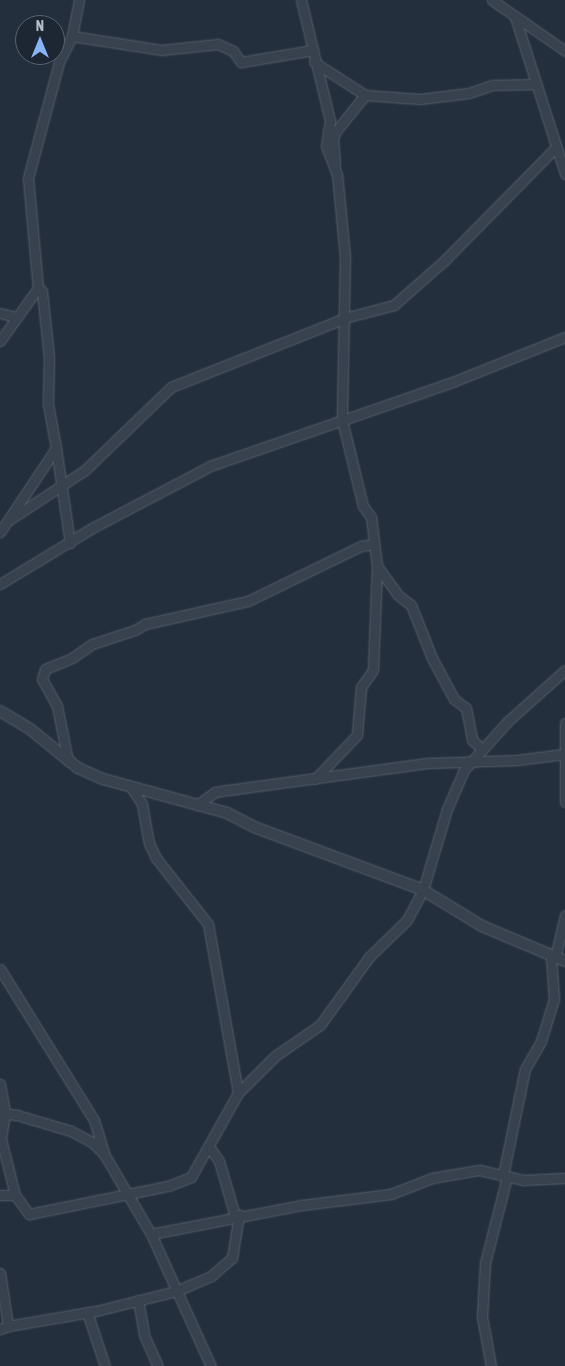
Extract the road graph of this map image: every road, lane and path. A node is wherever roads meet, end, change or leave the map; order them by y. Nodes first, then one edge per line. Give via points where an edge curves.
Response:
1 (79, 0) edge
2 (301, 0) edge
3 (492, 0) edge
4 (516, 17) junction
5 (72, 36) junction
6 (313, 50) junction
7 (565, 51) edge
8 (301, 54) junction
9 (316, 64) junction
10 (536, 84) junction
11 (365, 95) junction
12 (332, 132) junction
13 (556, 147) junction
14 (565, 174) edge
15 (38, 288) junction
16 (0, 313) edge
17 (16, 317) junction
18 (343, 320) junction
19 (565, 337) edge
20 (0, 341) edge
21 (342, 420) junction
22 (56, 448) junction
23 (63, 486) junction
24 (9, 520) junction
25 (0, 532) edge
26 (70, 543) junction
27 (374, 544) junction
28 (376, 566) junction
29 (0, 584) edge
30 (565, 670) edge
31 (0, 711) edge
32 (565, 723) edge
33 (482, 749) junction
34 (565, 757) edge
35 (68, 760) junction
36 (472, 760) junction
37 (315, 779) junction
38 (130, 786) junction
39 (565, 802) edge
40 (198, 805) junction
41 (423, 890) junction
42 (565, 915) edge
43 (557, 959) edge
44 (0, 969) edge
45 (0, 1084) edge
46 (238, 1093) junction
47 (2, 1113) edge
48 (209, 1147) junction
49 (104, 1154) junction
50 (505, 1176) junction
51 (565, 1178) edge
52 (15, 1195) junction
53 (126, 1195) junction
54 (0, 1196) edge
55 (237, 1215) junction
56 (151, 1234) junction
57 (0, 1274) edge
58 (176, 1291) junction
59 (138, 1300) junction
60 (87, 1312) junction
61 (4, 1328) edge
62 (105, 1366) edge
63 (158, 1366) edge
64 (211, 1366) edge
65 (491, 1366) edge

1 - 5 street
2 - 6 street
3 - 4 street
4 - 7 street
4 - 10 street
5 - 8 street via 161,50 218,44 233,50 241,62
5 - 15 street via 59,62 28,178
6 - 8 street
6 - 9 street
8 - 9 street
9 - 11 street
9 - 12 street
10 - 11 street via 492,84 469,92 420,99
10 - 13 street
11 - 12 street
12 - 18 street via 326,146 335,168 345,257
13 - 14 street
13 - 18 street via 446,259 400,300
15 - 17 street
15 - 22 street via 42,291 49,357 48,404
16 - 17 street
17 - 20 street
18 - 21 street
18 - 23 street via 163,391 128,431
19 - 21 street via 455,381
21 - 26 street via 210,466
21 - 27 street via 363,506 371,517
22 - 23 street
22 - 24 street
23 - 24 street
23 - 26 street
24 - 25 street
26 - 29 street
27 - 28 street
27 - 35 street via 361,546 248,601 145,624 92,644 72,658 45,669 42,679 57,706
28 - 33 street via 398,595 411,605 432,658 454,699 466,708 472,740
28 - 37 street via 373,670 361,687 357,735
30 - 33 street
31 - 35 street via 30,728
32 - 34 street
33 - 36 street
34 - 36 street
34 - 39 street
35 - 38 street via 103,779
36 - 37 street
36 - 41 street via 454,790
37 - 40 street via 215,792
38 - 40 street
38 - 46 street via 142,804 149,843 156,858 208,924
40 - 41 street via 227,813 254,827
41 - 43 street via 482,926
41 - 46 street via 407,920 369,957 320,1025 275,1056
42 - 43 street
43 - 50 street via 554,999 541,1042 524,1069
44 - 49 street via 94,1120
45 - 47 street
46 - 48 street
47 - 49 street via 71,1131 92,1142
47 - 52 street via 1,1139
48 - 53 street via 191,1178
48 - 55 street via 219,1161
49 - 53 street
50 - 51 street via 530,1181
50 - 55 street via 479,1170 432,1178 391,1194 342,1198
50 - 65 street via 484,1280 482,1317
52 - 53 street via 29,1214
52 - 54 street
53 - 56 street
55 - 56 street
55 - 58 street via 232,1258 211,1276
56 - 58 street
57 - 61 street
58 - 59 street
58 - 64 street
59 - 60 street
59 - 63 street via 144,1335
60 - 61 street
60 - 62 street

